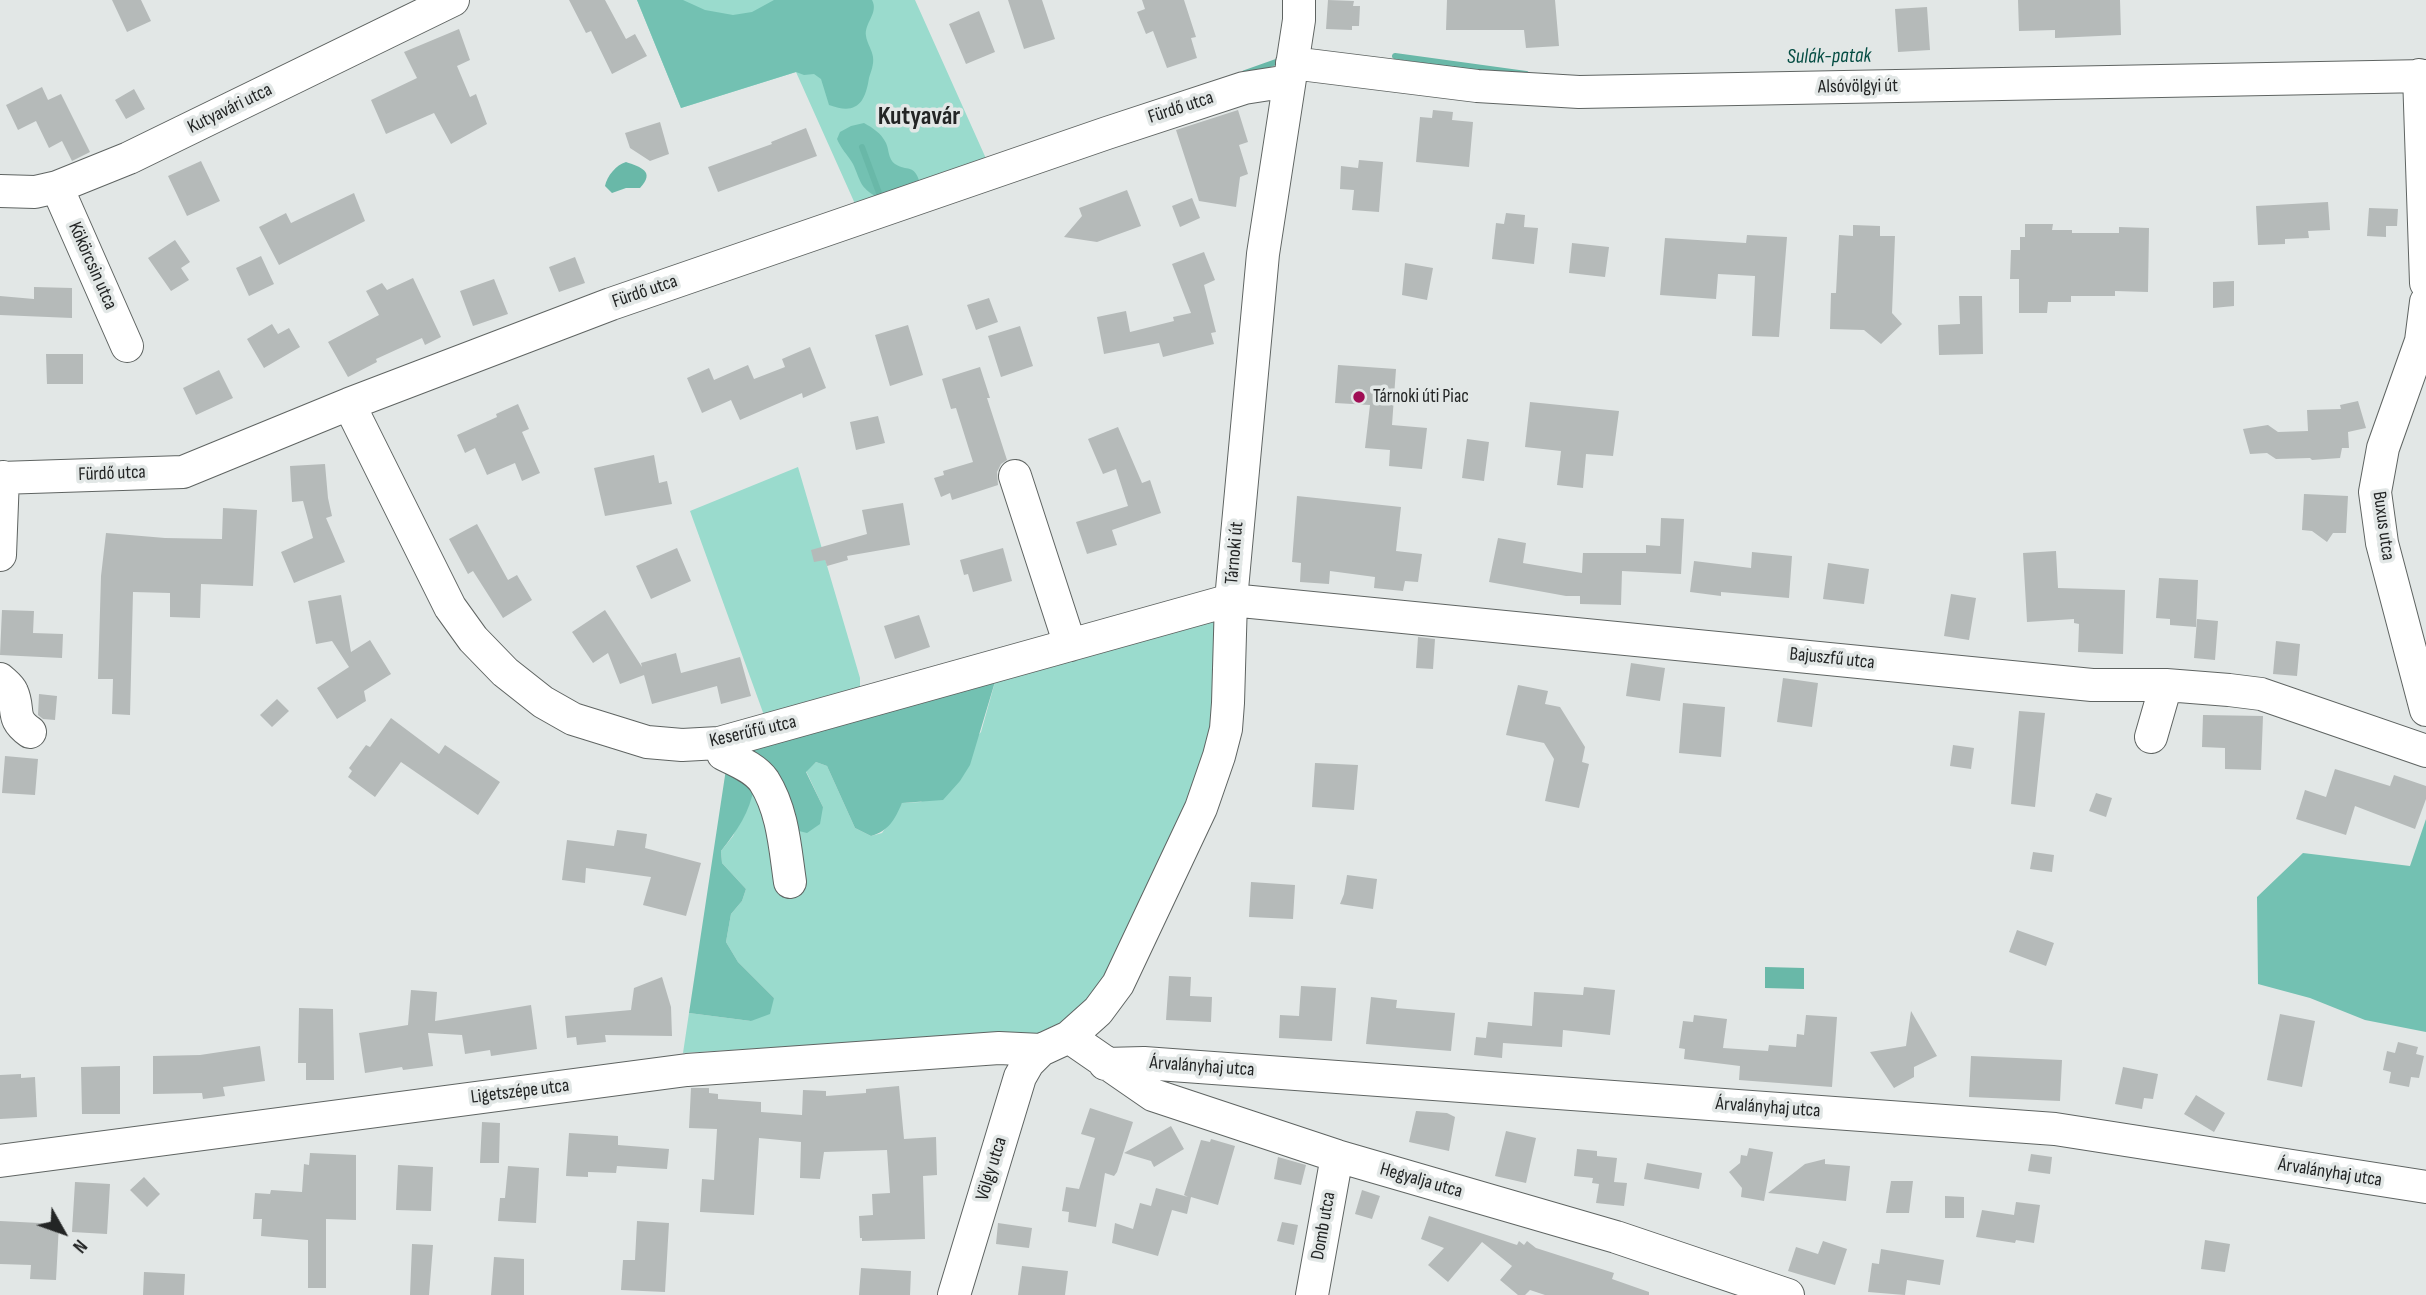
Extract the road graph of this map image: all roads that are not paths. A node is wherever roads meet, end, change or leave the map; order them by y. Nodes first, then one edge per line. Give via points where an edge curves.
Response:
1 (453, 0) edge
2 (1299, 0) edge
3 (1291, 72) junction
4 (2422, 75) edge
5 (57, 187) junction
6 (0, 191) edge
7 (2426, 283) edge
8 (2426, 302) edge
9 (127, 346) dead end
10 (349, 404) junction
11 (1015, 476) dead end
12 (2, 477) edge
13 (0, 555) edge
14 (1231, 600) junction
15 (1070, 645) junction
16 (0, 679) edge
17 (2166, 685) junction
18 (2426, 710) edge
19 (30, 732) dead end
20 (2151, 737) dead end
21 (719, 743) junction
22 (2426, 751) edge
23 (790, 882) dead end
24 (1055, 1043) junction
25 (1105, 1063) junction
26 (1337, 1156) junction
27 (0, 1161) edge
28 (2426, 1187) edge
29 (954, 1295) edge
30 (1312, 1295) edge
31 (1788, 1295) edge

1 - 5 street, Kutyavári utca via 129,158
2 - 3 street, Tárnoki út
3 - 4 street, Alsóvölgyi út via 1579,92
3 - 10 street, Fürdő utca via 611,304
3 - 14 street, Tárnoki út via 1263,254
4 - 7 street
5 - 6 street, Kutyavári utca
5 - 9 street, Kökörcsin utca
8 - 18 street, Buxus utca via 2421,341 2383,448 2375,492 2382,543
10 - 12 street, Fürdő utca via 183,472
10 - 21 street, Keserűfű utca via 450,607 505,672 573,719 647,742 682,746
11 - 15 street
12 - 13 street
14 - 15 street, Keserűfű utca
14 - 17 street, Bajuszfű utca via 2092,685
14 - 24 street, Tárnoki út via 1226,729 1202,808 1118,984 1098,1011
15 - 21 street, Keserűfű utca
16 - 19 street via 12,690 16,718
17 - 20 street
17 - 22 street, Bajuszfű utca via 2261,695
21 - 23 street via 723,754 763,780 781,820
24 - 25 street, Hegyalja utca
24 - 27 street, Ligetszépe utca via 687,1070
24 - 29 street, Völgy utca via 1028,1063 1020,1077
25 - 26 street, Hegyalja utca via 1153,1095
25 - 28 street, Árvalányhaj utca via 1157,1063 2055,1129
26 - 30 street, Domb utca
26 - 31 street, Hegyalja utca via 1616,1237

